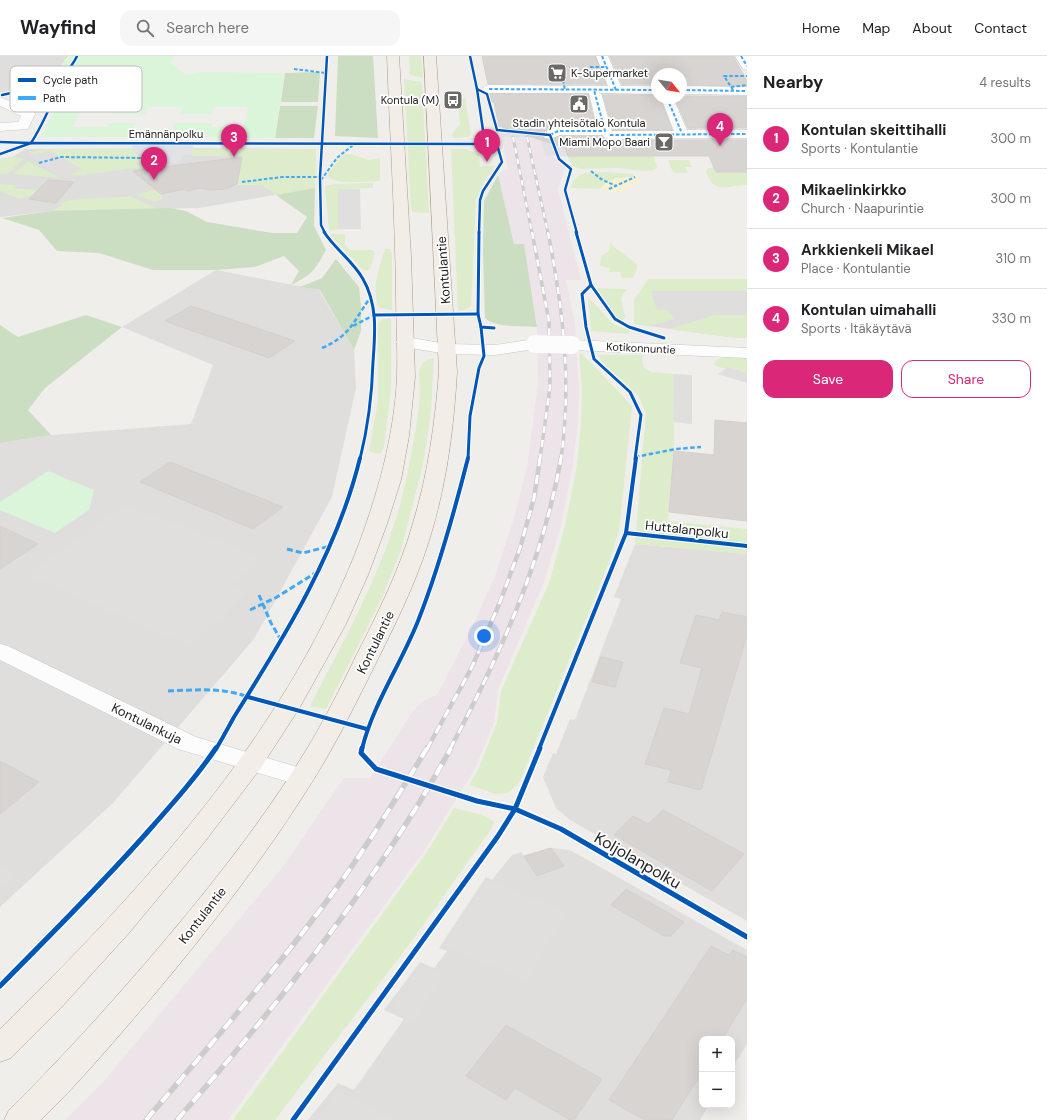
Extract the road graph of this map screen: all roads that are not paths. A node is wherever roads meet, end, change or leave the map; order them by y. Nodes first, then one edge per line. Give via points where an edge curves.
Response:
1 (393, 56) edge
2 (430, 56) edge
3 (741, 56) edge
4 (605, 61) edge
5 (747, 66) edge
6 (590, 67) dead end
7 (747, 76) edge
8 (747, 85) edge
9 (732, 88) junction
10 (489, 89) dead end
11 (594, 90) junction
12 (616, 90) junction
13 (651, 90) edge
14 (687, 90) edge
15 (747, 91) edge
16 (0, 101) edge
17 (670, 104) edge
18 (10, 106) edge
19 (24, 112) edge
20 (0, 127) edge
21 (681, 131) dead end
22 (569, 135) dead end
23 (610, 135) dead end
24 (740, 135) edge
25 (405, 342) junction
26 (446, 343) junction
27 (747, 353) edge
28 (0, 650) edge
29 (251, 763) junction
30 (302, 777) junction
31 (0, 1049) edge
32 (20, 1120) edge

1 - 25 main road
2 - 26 main road, Kontulantie
3 - 5 street
4 - 6 street
4 - 12 street
7 - 9 street via 724,76
8 - 9 street
9 - 14 street
9 - 15 street
10 - 11 street via 564,85
11 - 12 street
11 - 22 street via 605,131 558,131 550,135
12 - 13 street
16 - 18 street
17 - 21 street
19 - 20 street via 28,114 23,126
23 - 24 street
25 - 26 street, Kotikonnuntie
25 - 29 main road via 406,377 399,436 391,480 377,524 335,624 288,707
26 - 27 street, Kotikonnuntie, bridge via 495,350 535,344
26 - 30 main road, Kontulantie via 446,413 435,479 424,522 407,572 383,627
28 - 29 street, Kontulankuja via 187,743
29 - 30 street, Kontulankuja
29 - 31 main road via 194,837 119,925
30 - 32 main road, Kontulantie via 240,866 179,944 114,1021

